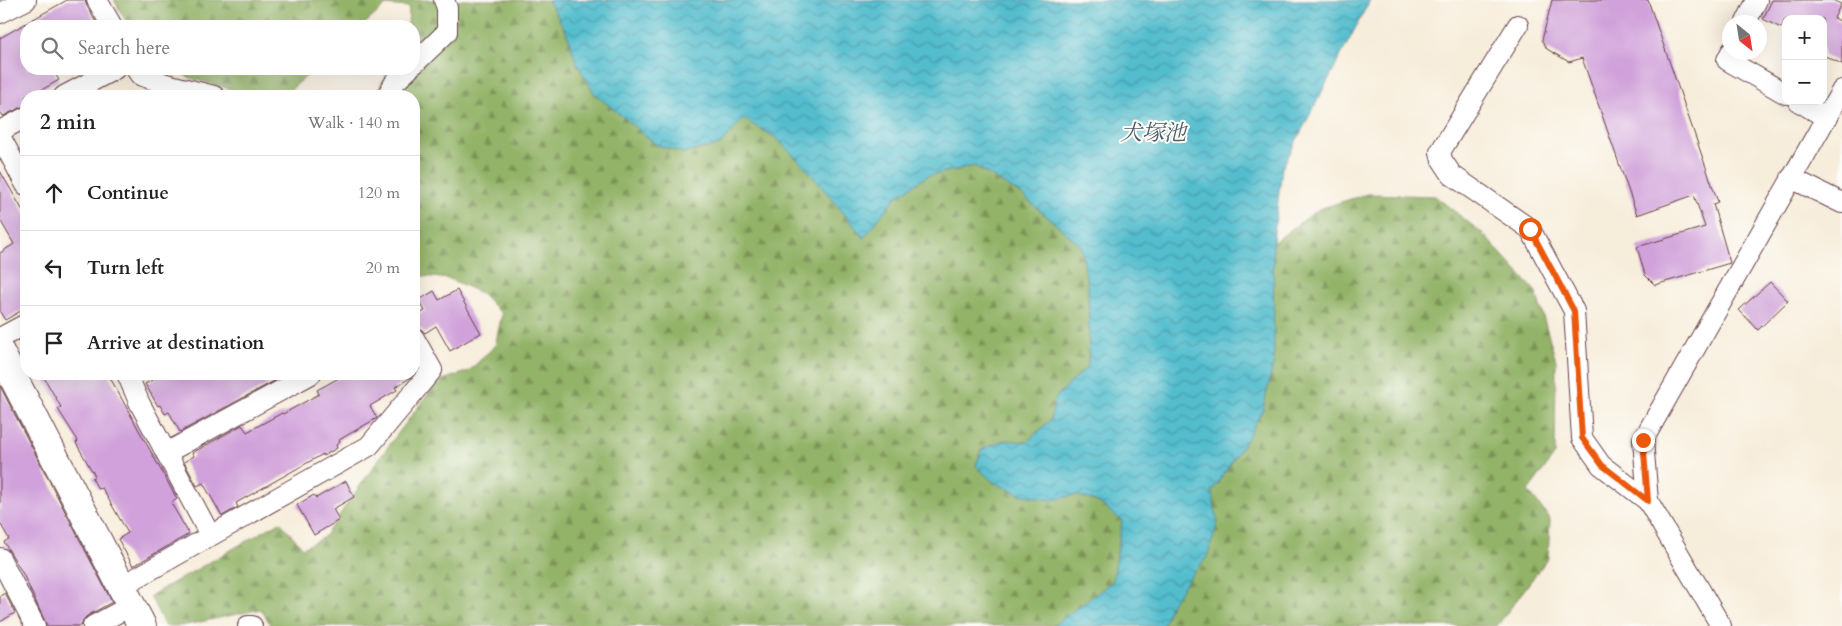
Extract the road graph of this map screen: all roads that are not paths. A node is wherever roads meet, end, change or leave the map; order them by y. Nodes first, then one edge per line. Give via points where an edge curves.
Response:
1 (26, 0) edge
2 (97, 0) edge
3 (444, 0) edge
4 (1757, 0) edge
5 (0, 13) edge
6 (1750, 15) edge
7 (109, 20) edge
8 (1518, 25) dead end
9 (420, 58) edge
10 (1727, 60) edge
11 (104, 75) edge
12 (140, 75) edge
13 (402, 75) edge
14 (75, 90) edge
15 (170, 90) edge
16 (390, 90) edge
17 (1842, 90) edge
18 (1782, 92) edge
19 (1805, 105) edge
20 (1828, 118) junction
21 (20, 120) edge
22 (0, 131) edge
23 (0, 136) edge
24 (20, 174) edge
25 (1791, 178) junction
26 (1842, 203) edge
27 (20, 327) edge
28 (0, 338) edge
29 (420, 349) edge
30 (0, 352) edge
31 (131, 380) edge
32 (300, 380) edge
33 (166, 453) junction
34 (1648, 501) junction
35 (210, 535) junction
36 (1, 563) edge
37 (132, 606) edge
38 (35, 626) edge
39 (93, 626) edge
40 (248, 626) edge
41 (252, 626) edge
42 (1721, 626) edge

1 - 5 street
2 - 7 street
3 - 9 street via 447,32
4 - 6 street
8 - 34 street via 1440,152 1442,160 1452,175 1530,229 1574,311 1582,438 1602,465
10 - 18 street
11 - 14 street
12 - 15 street
13 - 16 street
17 - 20 street
19 - 20 street
20 - 25 street
21 - 22 street
23 - 24 street
25 - 26 street
25 - 34 street via 1643,440
27 - 28 street
29 - 35 street via 432,370 369,446
30 - 37 street
31 - 33 street
32 - 33 street
33 - 35 street
34 - 42 street
35 - 37 street
36 - 38 street
37 - 39 street
40 - 41 street

